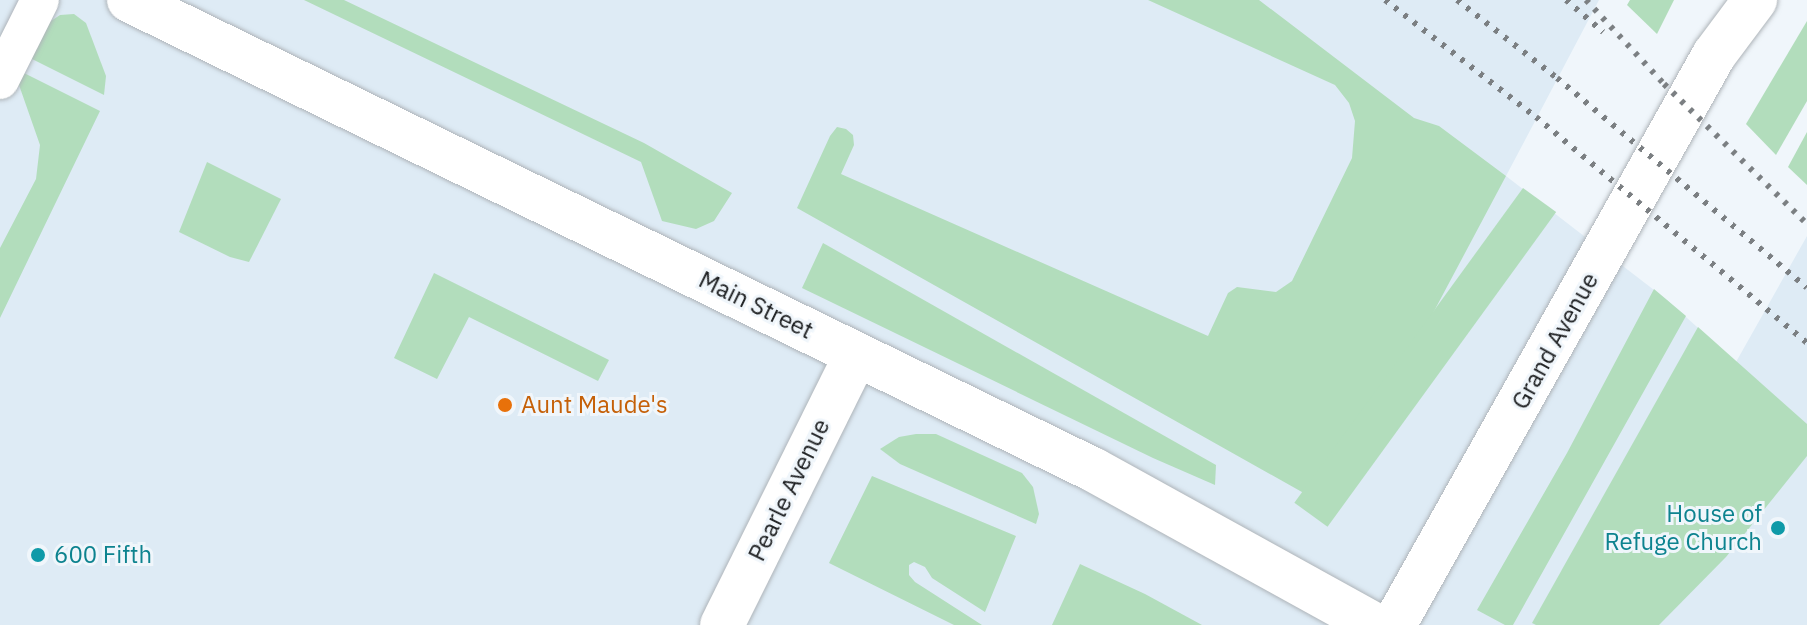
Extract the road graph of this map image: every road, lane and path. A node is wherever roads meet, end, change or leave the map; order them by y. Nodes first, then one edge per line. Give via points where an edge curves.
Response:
1 (40, 0) edge
2 (129, 0) edge
3 (1735, 0) edge
4 (1755, 0) edge
5 (1714, 55) junction
6 (0, 80) edge
7 (856, 355) junction
8 (722, 625) edge
9 (1375, 625) edge
10 (1394, 625) edge

1 - 6 lane
2 - 7 street, Main Street
3 - 5 street, Grand Avenue
4 - 5 street, Grand Avenue
5 - 10 street, Grand Avenue
7 - 8 street, Pearle Avenue
7 - 9 street, Main Street via 1094,470

